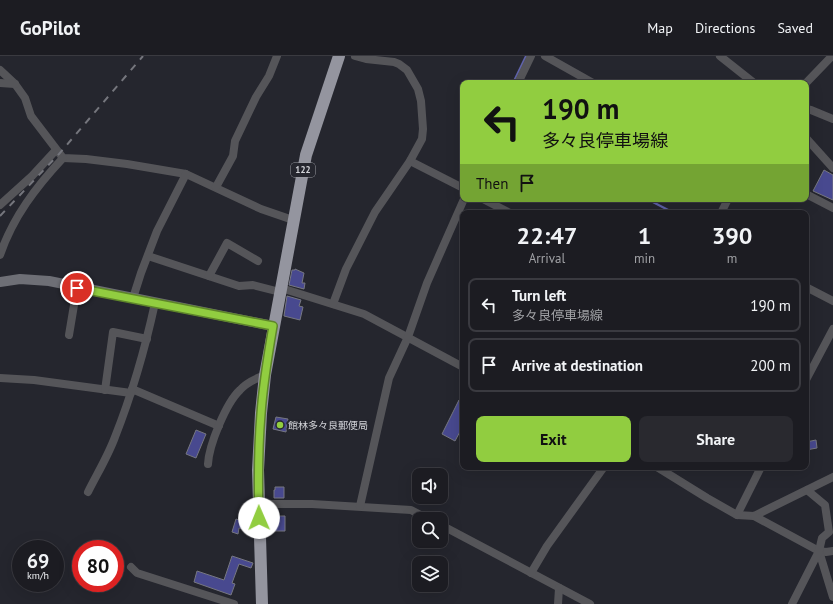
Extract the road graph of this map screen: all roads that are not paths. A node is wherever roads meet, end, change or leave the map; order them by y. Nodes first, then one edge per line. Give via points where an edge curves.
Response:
1 (277, 56) edge
2 (339, 56) edge
3 (355, 56) edge
4 (531, 56) edge
5 (544, 56) edge
6 (720, 56) edge
7 (832, 56) edge
8 (0, 70) edge
9 (519, 80) edge
10 (588, 80) edge
11 (750, 80) edge
12 (809, 80) edge
13 (0, 83) edge
14 (14, 84) junction
15 (809, 110) edge
16 (833, 118) edge
17 (809, 141) edge
18 (56, 150) junction
19 (63, 158) junction
20 (410, 160) junction
21 (833, 168) edge
22 (186, 174) junction
23 (460, 186) edge
24 (216, 187) junction
25 (809, 196) edge
26 (463, 202) edge
27 (489, 202) edge
28 (0, 205) edge
29 (833, 208) edge
30 (504, 210) edge
31 (293, 220) junction
32 (0, 255) edge
33 (148, 256) junction
34 (258, 261) dead end
35 (209, 276) junction
36 (0, 282) edge
37 (77, 288) junction
38 (809, 289) edge
39 (280, 290) junction
40 (133, 298) junction
41 (833, 301) edge
42 (155, 303) junction
43 (333, 304) junction
44 (273, 326) junction
45 (69, 335) dead end
46 (832, 336) edge
47 (408, 337) junction
48 (147, 339) junction
49 (460, 365) edge
50 (809, 368) edge
51 (265, 375) junction
52 (0, 378) edge
53 (105, 390) junction
54 (132, 391) junction
55 (219, 426) junction
56 (208, 464) dead end
57 (602, 470) edge
58 (662, 470) edge
59 (760, 470) edge
60 (833, 477) edge
61 (807, 490) junction
62 (88, 492) dead end
63 (259, 504) junction
64 (360, 506) junction
65 (415, 512) edge
66 (737, 515) junction
67 (754, 516) junction
68 (448, 529) edge
69 (819, 551) junction
70 (833, 551) edge
71 (131, 567) dead end
72 (531, 573) junction
73 (559, 588) junction
74 (833, 597) edge
75 (234, 604) edge
76 (262, 604) edge
77 (558, 604) edge
78 (590, 604) edge
79 (792, 604) edge

1 - 24 street via 235,141 233,156
2 - 31 highway, 122 via 306,155
3 - 20 street via 399,64 407,70 418,89 421,101 422,139
4 - 9 street
5 - 10 street
6 - 11 street
7 - 12 street
8 - 14 street
13 - 14 street
14 - 18 street via 25,98 31,116
15 - 16 street
17 - 21 street
18 - 19 street
18 - 28 street
19 - 22 street via 127,164
19 - 32 street via 25,205
20 - 23 street
20 - 43 street via 374,212 346,269
22 - 24 street
22 - 33 street via 157,231
24 - 31 street via 261,209
25 - 29 street
26 - 47 street via 427,284
27 - 30 street
31 - 39 highway, 122
33 - 35 street
33 - 40 street
34 - 35 street via 227,243
35 - 39 street via 239,286 253,285
36 - 37 main road via 33,279
37 - 40 main road
37 - 45 street
38 - 41 street
39 - 43 street
39 - 44 highway, 122
40 - 42 main road
42 - 44 main road
42 - 48 street
43 - 47 street via 364,314
44 - 51 highway, 122
46 - 50 street
47 - 49 street
47 - 64 street via 389,378
48 - 53 street via 113,332
48 - 54 street
51 - 55 street via 241,389 228,406
51 - 63 highway, 122 via 259,444
52 - 53 street
53 - 54 street
54 - 55 street
54 - 62 street via 114,439
55 - 56 street
57 - 72 street via 547,546
58 - 66 street
59 - 66 street
60 - 61 street
61 - 67 street
61 - 69 street via 825,505 829,532 822,538
63 - 64 street
63 - 76 highway, 122
64 - 65 street
66 - 67 street
67 - 69 street
68 - 72 street
69 - 70 street
69 - 74 street
69 - 79 street
71 - 75 street via 137,573
72 - 73 street
73 - 77 street
73 - 78 street

